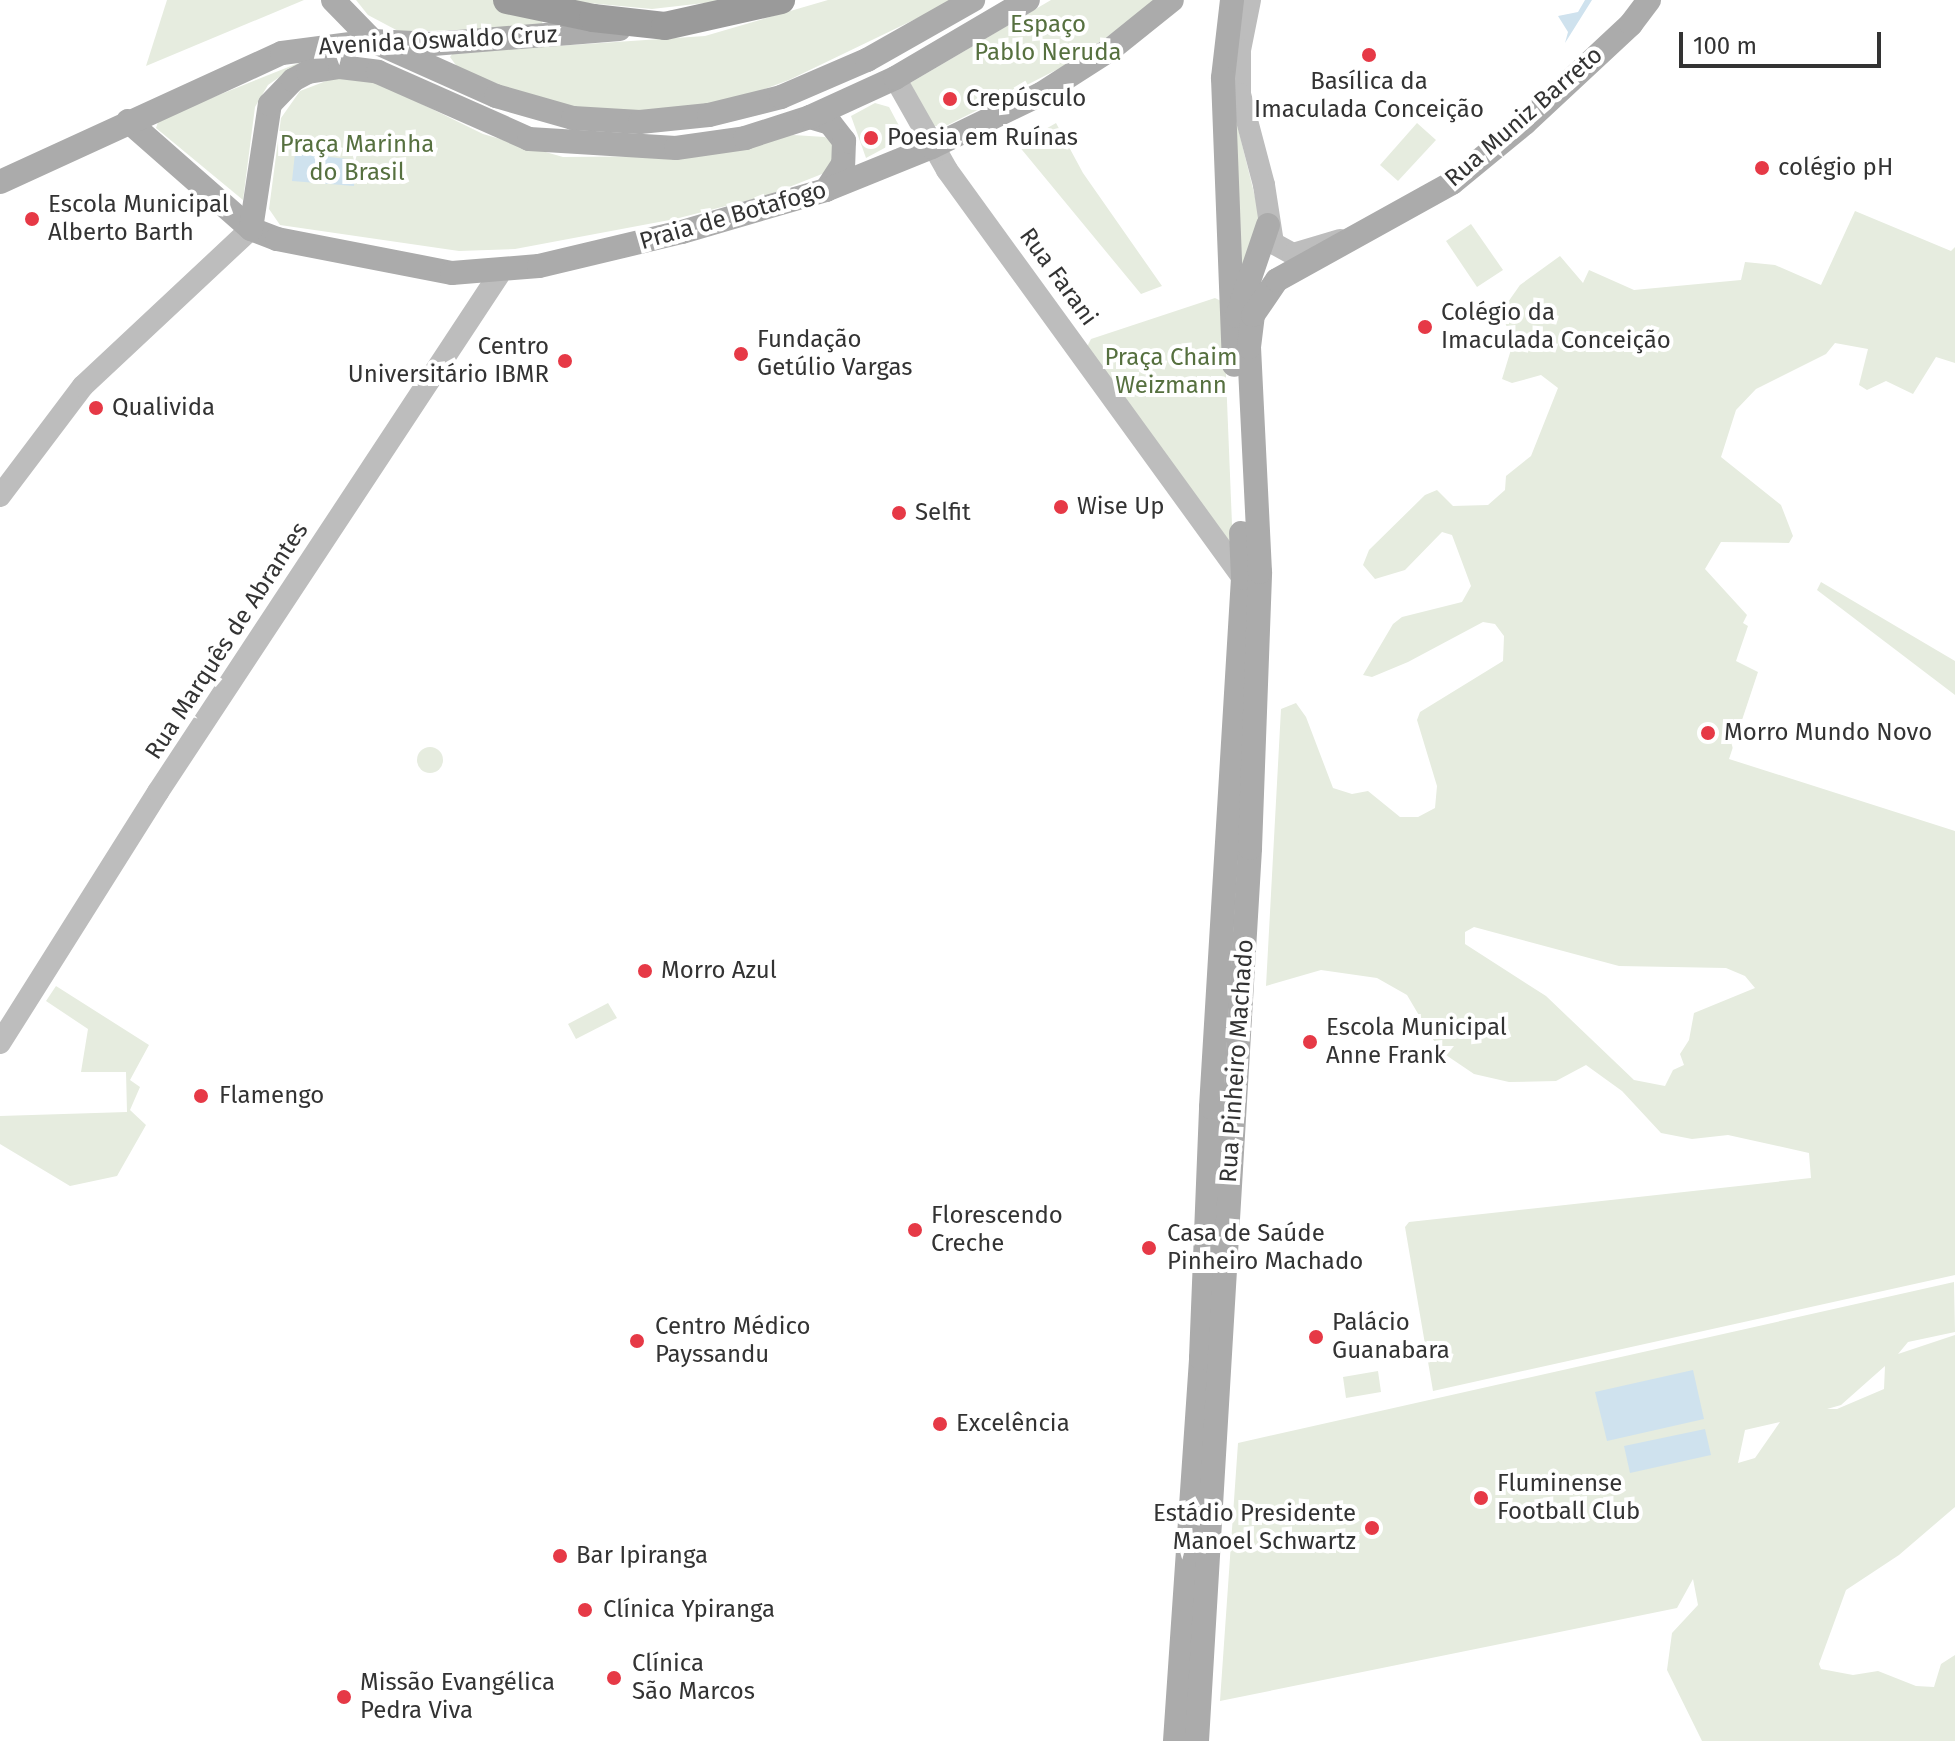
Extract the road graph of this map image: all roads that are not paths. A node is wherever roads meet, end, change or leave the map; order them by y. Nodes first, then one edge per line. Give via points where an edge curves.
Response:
1 (333, 0) edge
2 (507, 0) edge
3 (781, 0) edge
4 (973, 0) edge
5 (1028, 0) edge
6 (1172, 0) edge
7 (1232, 0) edge
8 (1250, 0) edge
9 (1649, 0) edge
10 (665, 26) junction
11 (373, 41) junction
12 (394, 78) junction
13 (895, 78) junction
14 (810, 117) junction
15 (573, 118) junction
16 (128, 121) junction
17 (668, 121) junction
18 (745, 138) junction
19 (932, 147) junction
20 (0, 182) edge
21 (826, 190) junction
22 (1268, 225) junction
23 (251, 229) junction
24 (1349, 237) junction
25 (502, 270) junction
26 (1233, 325) junction
27 (0, 496) edge
28 (1252, 575) junction
29 (0, 1043) edge
30 (1175, 1741) edge
31 (1197, 1741) edge

1 - 11 main road
2 - 10 highway
3 - 10 highway
4 - 17 main road via 867,60 781,97
5 - 13 main road
6 - 19 main road, Praia de Botafogo via 1111,49 1041,94
7 - 26 main road via 1223,78
8 - 22 street via 1240,50 1240,94 1264,185
9 - 24 main road, Rua Muniz Barreto via 1631,24 1525,123 1452,183
10 - 11 main road, Avenida Oswaldo Cruz via 433,44
11 - 15 main road via 496,96
11 - 16 main road, Avenida Oswaldo Cruz via 266,58
12 - 15 main road via 486,110
12 - 18 main road via 445,106 529,139 656,150
12 - 23 main road via 358,67 327,68 293,80 280,91 264,123
13 - 14 main road
13 - 19 street, Rua Farani
14 - 18 main road
14 - 21 main road via 830,123 844,141 843,164
15 - 17 main road
16 - 20 main road, Avenida Oswaldo Cruz
16 - 23 main road, Praia de Botafogo
17 - 18 main road
19 - 21 main road, Praia de Botafogo
19 - 28 street, Rua Farani
21 - 25 main road, Praia de Botafogo via 615,249
22 - 24 street, Rua Muniz Barreto via 1275,247 1288,254
22 - 26 main road
23 - 25 main road, Praia de Botafogo via 415,268
23 - 27 street via 83,386
24 - 28 main road via 1277,280 1253,315
25 - 29 street, Rua Marquês de Abrantes via 158,792
26 - 28 main road
28 - 30 main road, Rua Pinheiro Machado
28 - 31 main road, Rua Pinheiro Machado via 1245,964

